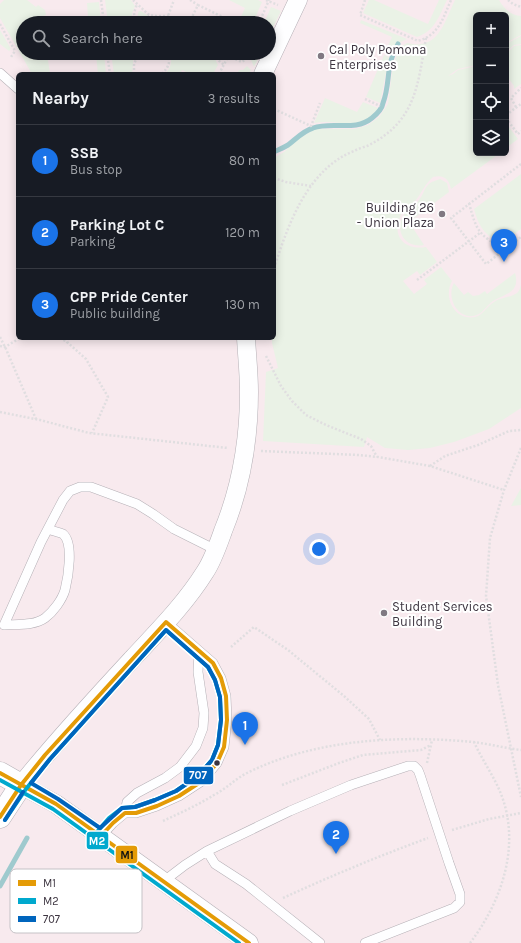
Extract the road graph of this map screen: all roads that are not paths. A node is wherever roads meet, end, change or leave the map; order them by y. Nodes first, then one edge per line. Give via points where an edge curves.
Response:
1 (291, 4) edge
2 (276, 42) edge
3 (269, 60) edge
4 (264, 72) edge
5 (0, 73) edge
6 (16, 87) edge
7 (246, 340) edge
8 (48, 529) junction
9 (216, 550) junction
10 (166, 622) junction
11 (199, 651) junction
12 (0, 773) edge
13 (21, 785) junction
14 (125, 813) junction
15 (0, 817) edge
16 (100, 836) junction
17 (207, 851) junction
18 (164, 881) junction
19 (248, 943) edge
20 (320, 943) edge
21 (365, 943) edge

1 - 2 street
3 - 4 street
5 - 6 lane
7 - 9 street via 249,390 246,444 239,483
8 - 8 lane via 42,542 4,625 35,623 44,618 52,612 65,591 70,554 67,540 62,534
8 - 9 lane via 70,492 80,488 91,488 137,504 174,529
9 - 10 street via 194,589
10 - 11 lane
10 - 13 street via 50,749
11 - 14 lane via 198,672 204,712 203,728 196,746 180,767 127,802
11 - 14 lane via 213,663 219,673 226,696 224,748 217,763 202,781 157,806 136,813
12 - 13 street
13 - 15 street
13 - 16 street via 56,804
14 - 16 lane
16 - 18 street
17 - 18 lane
17 - 20 lane via 215,864 246,884
17 - 21 lane via 351,785 414,766 418,770 440,834 460,894 460,902 454,908
18 - 19 street

